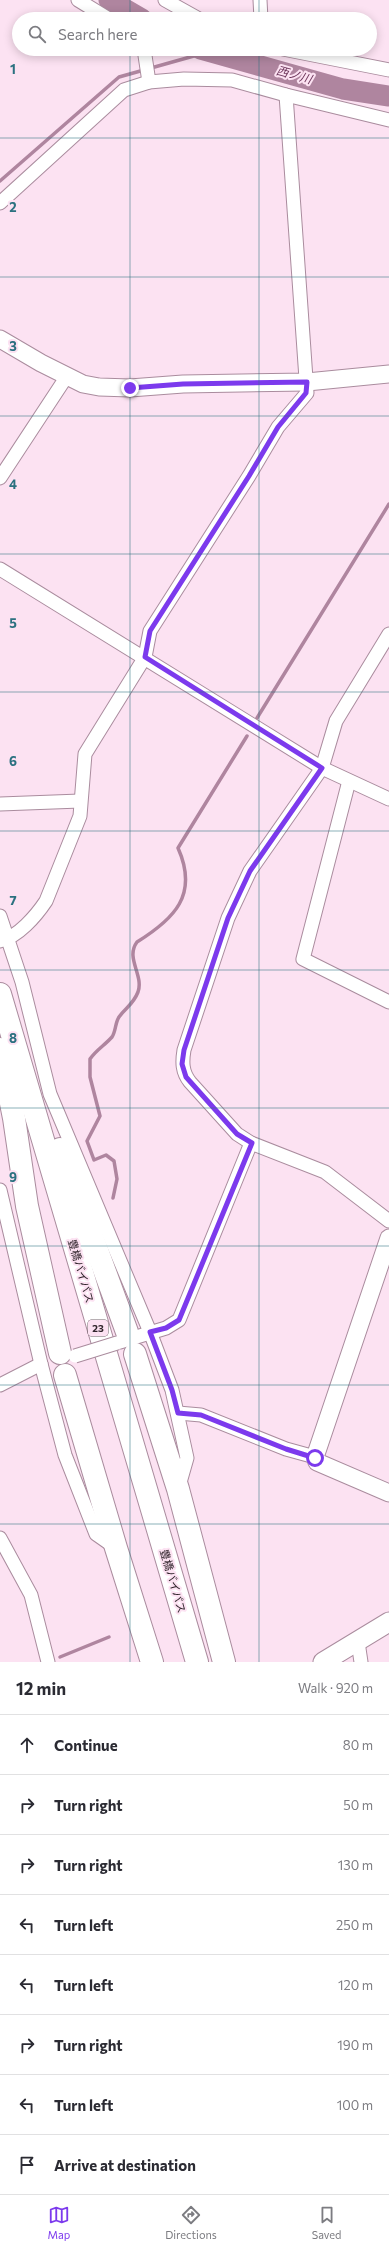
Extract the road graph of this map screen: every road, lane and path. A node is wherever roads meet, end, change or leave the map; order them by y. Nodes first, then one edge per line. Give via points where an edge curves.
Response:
1 (78, 0) edge
2 (165, 0) edge
3 (260, 0) edge
4 (98, 12) edge
5 (186, 12) edge
6 (261, 12) edge
7 (145, 56) edge
8 (318, 56) edge
9 (389, 70) edge
10 (149, 79) junction
11 (286, 95) junction
12 (389, 120) edge
13 (0, 203) edge
14 (0, 339) edge
15 (389, 374) edge
16 (67, 376) junction
17 (307, 382) junction
18 (0, 478) edge
19 (0, 569) edge
20 (389, 634) edge
21 (145, 657) junction
22 (322, 768) junction
23 (349, 781) junction
24 (389, 799) edge
25 (80, 801) junction
26 (0, 804) edge
27 (0, 916) edge
28 (4, 940) edge
29 (0, 995) edge
30 (389, 1002) edge
31 (0, 1048) edge
32 (252, 1143) junction
33 (0, 1190) edge
34 (389, 1221) edge
35 (389, 1238) edge
36 (150, 1332) junction
37 (122, 1337) junction
38 (68, 1354) junction
39 (136, 1354) dead end
40 (41, 1365) junction
41 (65, 1375) dead end
42 (0, 1385) edge
43 (178, 1413) junction
44 (315, 1458) junction
45 (178, 1489) junction
46 (389, 1494) edge
47 (0, 1538) edge
48 (116, 1548) junction
49 (389, 1622) edge
50 (358, 1642) junction
51 (48, 1662) edge
52 (152, 1662) edge
53 (196, 1662) edge
54 (224, 1662) edge
55 (323, 1662) edge
56 (361, 1662) edge

1 - 4 street
2 - 5 street
3 - 6 street
7 - 10 street
8 - 9 street
10 - 11 street via 232,80
10 - 13 street via 124,90
11 - 12 street
11 - 17 street
14 - 16 street
15 - 17 street
16 - 17 street via 83,384 130,388 183,384
16 - 18 street
17 - 21 street via 306,393 278,427 150,631
19 - 21 street
20 - 22 street via 336,721
21 - 22 street
21 - 25 street via 85,754
22 - 23 street
22 - 32 street via 250,871 228,918 184,1050 182,1064 186,1077 237,1134
23 - 24 street
23 - 30 street via 303,959
25 - 26 street
25 - 28 street via 80,816 46,901 39,912
27 - 28 street
28 - 36 street via 22,982 50,1094
29 - 37 highway, 23
29 - 53 highway, 豊橋バイパス / 23
31 - 38 highway via 14,1118 27,1206
32 - 34 street via 325,1172
32 - 36 street via 179,1320 166,1328
33 - 40 street
35 - 44 street
36 - 37 street
36 - 43 street
37 - 38 street, bridge
38 - 40 street
39 - 45 highway
40 - 42 street
40 - 48 street via 65,1455 96,1534
41 - 48 highway
43 - 44 street via 201,1415
43 - 45 street via 187,1458
44 - 46 street via 317,1462
45 - 54 highway
47 - 51 street via 31,1595
48 - 52 highway
49 - 50 main road
50 - 55 main road
50 - 56 street

